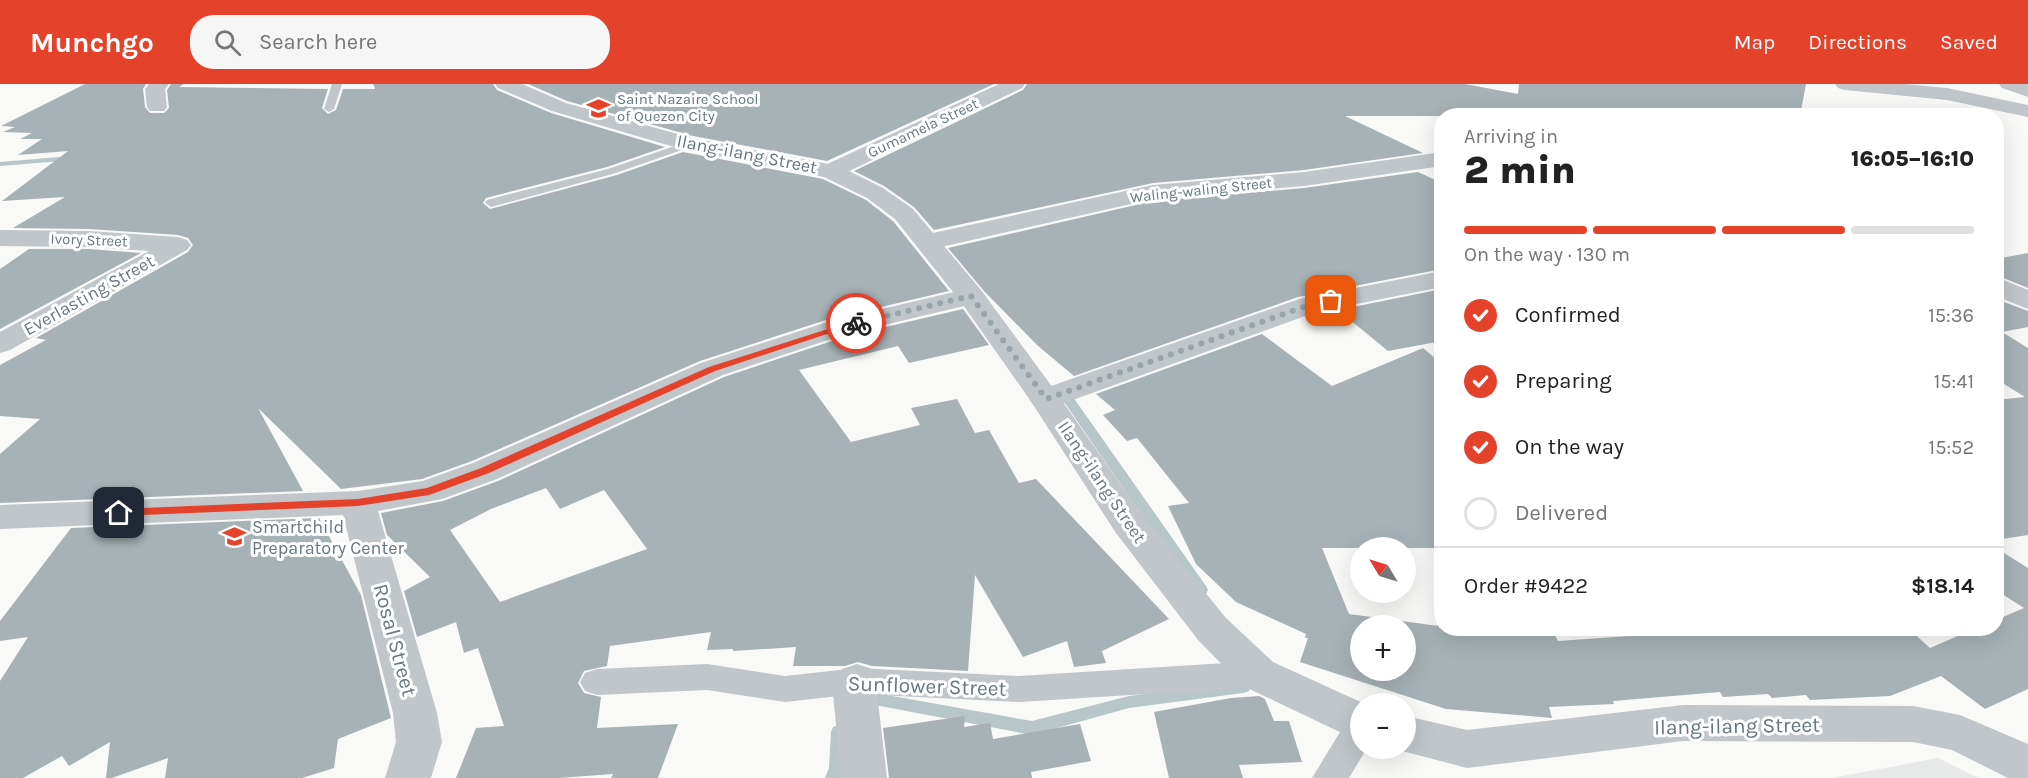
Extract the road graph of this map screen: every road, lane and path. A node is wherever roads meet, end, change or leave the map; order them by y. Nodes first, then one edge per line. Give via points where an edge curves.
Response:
1 (159, 84) edge
2 (337, 84) edge
3 (1015, 84) edge
4 (1845, 84) edge
5 (2009, 84) edge
6 (509, 85) edge
7 (2028, 91) edge
8 (157, 107) dead end
9 (329, 109) dead end
10 (2028, 111) edge
11 (688, 144) junction
12 (1434, 160) edge
13 (831, 171) junction
14 (491, 203) dead end
15 (0, 238) edge
16 (928, 242) junction
17 (178, 245) joint
18 (1434, 281) edge
19 (2004, 289) edge
20 (971, 296) junction
21 (2028, 301) edge
22 (0, 344) edge
23 (1046, 399) junction
24 (358, 503) junction
25 (0, 517) edge
26 (1258, 674) junction
27 (597, 682) dead end
28 (857, 697) junction
29 (1350, 716) edge
30 (1416, 737) edge
31 (1350, 745) edge
32 (2028, 766) edge
33 (408, 778) edge
34 (864, 778) edge
35 (1330, 778) edge

1 - 8 street via 155,89
2 - 9 lane
3 - 13 street, Gumamela Street
4 - 10 street via 1947,94
5 - 7 street
6 - 11 street, Ilang-ilang Street via 559,107
11 - 13 street, Ilang-ilang Street
11 - 14 lane via 612,171
12 - 16 street, Waling-waling Street via 1304,179 1153,192
13 - 16 street, Ilang-ilang Street via 904,213
15 - 17 street, Ivory Street
16 - 20 street, Ilang-ilang Street
17 - 22 street, Everlasting Street
18 - 23 street via 1309,305
19 - 21 street
20 - 23 street, Ilang-ilang Street
20 - 24 street via 837,327 712,369 485,471 429,491
23 - 26 street, Ilang-ilang Street via 1161,566 1212,629
24 - 25 street
24 - 33 street, Rosal Street via 415,713 419,742
26 - 28 street, Sunflower Street
26 - 29 street, Ilang-ilang Street
27 - 28 street, Sunflower Street via 707,677
28 - 34 street
30 - 32 street, Ilang-ilang Street via 1467,749 1683,723 1913,724 1960,733
31 - 35 street

